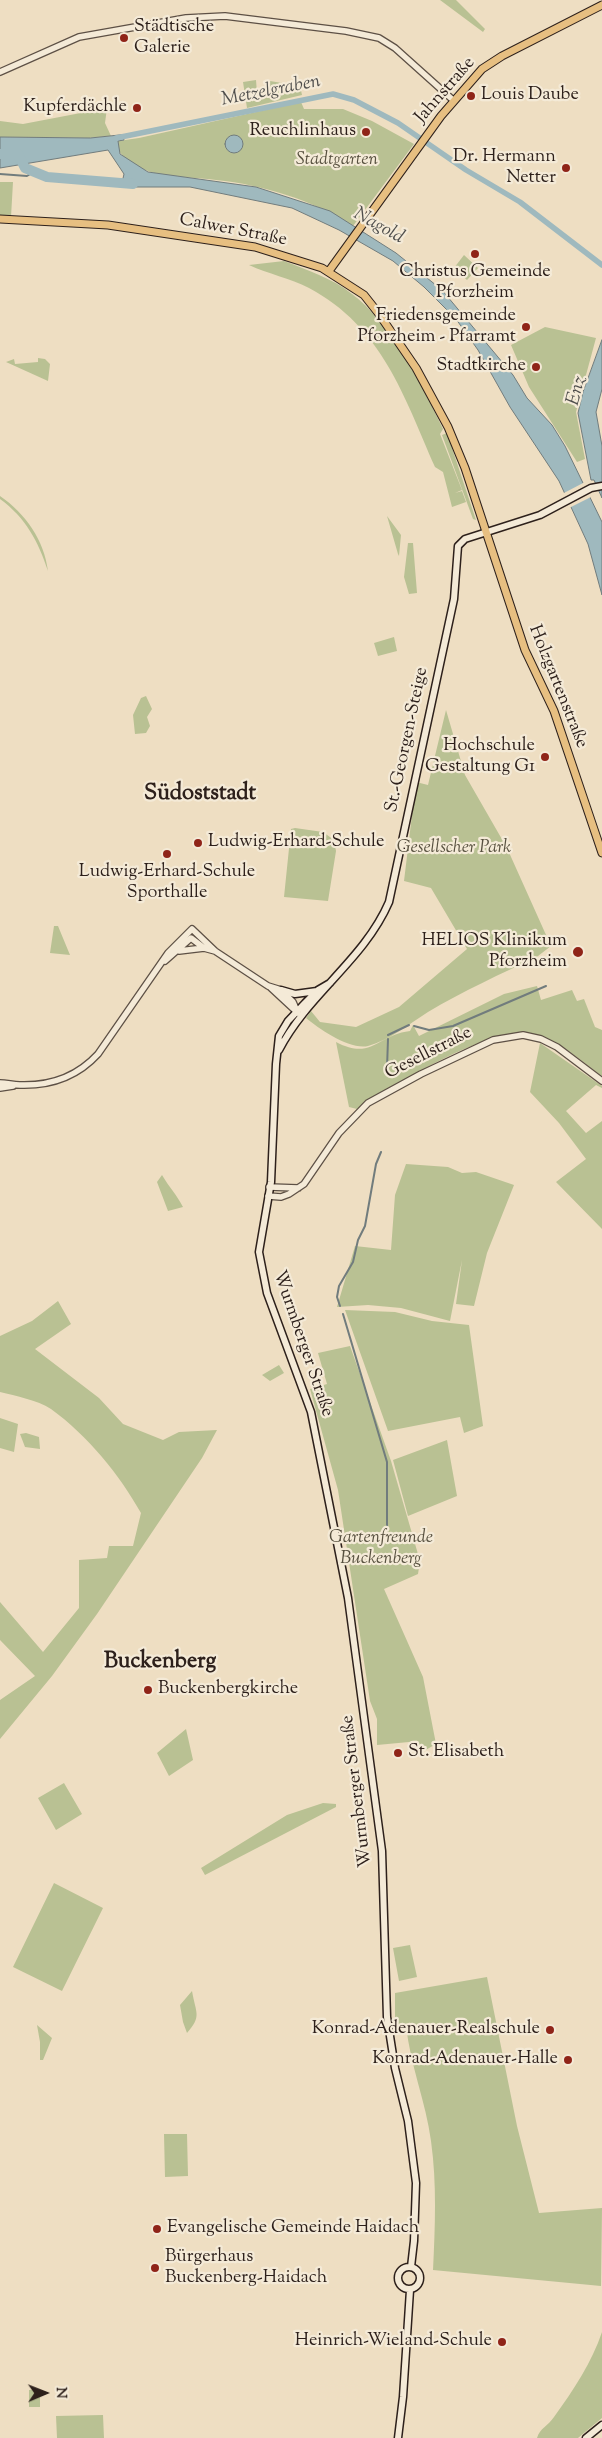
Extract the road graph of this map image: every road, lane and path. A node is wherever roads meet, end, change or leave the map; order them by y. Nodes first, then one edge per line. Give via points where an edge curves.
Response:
1 (602, 5) edge
2 (0, 72) edge
3 (453, 100) junction
4 (0, 219) edge
5 (329, 271) junction
6 (602, 486) edge
7 (485, 532) junction
8 (602, 853) edge
9 (204, 948) junction
10 (215, 951) junction
11 (177, 952) junction
12 (162, 964) junction
13 (330, 983) junction
14 (268, 986) junction
15 (281, 990) junction
16 (318, 990) junction
17 (299, 1013) junction
18 (602, 1081) edge
19 (0, 1082) edge
20 (18, 1085) junction
21 (0, 1088) edge
22 (270, 1187) junction
23 (298, 1188) junction
24 (268, 1196) junction
25 (411, 2267) junction
26 (410, 2290) junction
27 (602, 2425) edge
28 (398, 2438) edge
29 (586, 2438) edge

1 - 3 main road, Jahnstraße via 490,63
2 - 3 street via 79,36 186,18 225,16 379,38 395,48
3 - 5 main road, Jahnstraße
4 - 5 main road, Calwer Straße via 108,225 201,238 255,247
5 - 7 main road, Calwer Straße via 364,296 416,368 438,406 462,460
6 - 7 main road via 591,488 540,514
7 - 8 main road, Holzgartenstraße via 524,650 554,711
7 - 13 main road, St.-Georgen-Steige via 465,539 456,551 454,599 390,898 382,918 363,947
9 - 10 street
9 - 11 street
9 - 11 street via 191,938
10 - 12 street via 192,929
10 - 14 street
11 - 12 street
12 - 20 street via 98,1054 84,1068 51,1083
13 - 16 main road, St.-Georgen-Steige
13 - 17 main road, St.-Georgen-Steige
14 - 15 street
14 - 17 street
15 - 16 main road via 295,994
15 - 17 street
16 - 17 main road, St.-Georgen-Steige
17 - 22 main road, Wurmberger Straße via 277,1053
18 - 23 street, Gesellstraße via 556,1047 541,1040 523,1036 493,1040 368,1103 339,1133
19 - 20 street
20 - 21 street
22 - 23 street
22 - 24 main road, Wurmberger Straße
23 - 24 street, Gesellstraße via 281,1197
24 - 25 main road, Wurmberger Straße via 260,1241 260,1265 267,1293 305,1391 326,1480 348,1598 376,1795 383,1859 387,2017 409,2128 416,2183
25 - 26 main road via 420,2278 417,2286
25 - 26 main road via 401,2270 397,2279 400,2286
26 - 28 main road
27 - 29 main road

